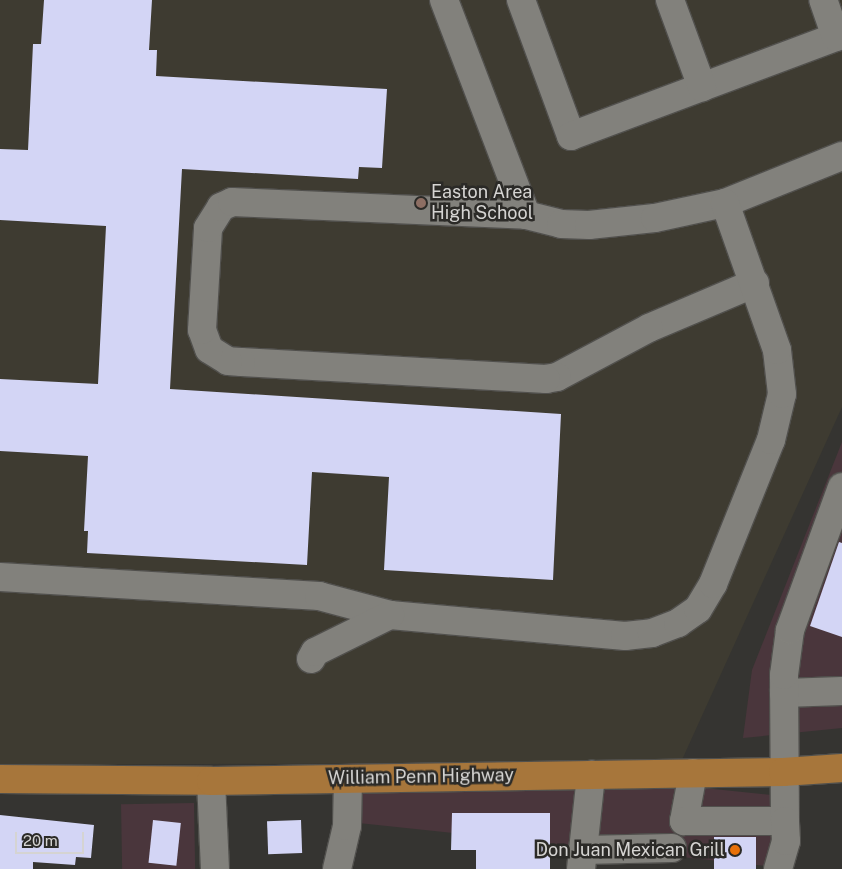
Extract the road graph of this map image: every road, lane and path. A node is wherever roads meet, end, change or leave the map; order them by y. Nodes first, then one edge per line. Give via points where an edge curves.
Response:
1 (444, 0) edge
2 (521, 0) edge
3 (670, 0) edge
4 (823, 0) edge
5 (702, 87) junction
6 (838, 158) edge
7 (725, 204) junction
8 (526, 215) junction
9 (754, 283) junction
10 (842, 487) edge
11 (0, 577) edge
12 (390, 616) junction
13 (311, 659) dead end
14 (842, 691) edge
15 (784, 693) junction
16 (842, 768) edge
17 (783, 772) junction
18 (693, 773) junction
19 (591, 775) junction
20 (0, 779) edge
21 (348, 779) junction
22 (211, 781) junction
23 (684, 821) junction
24 (785, 821) junction
25 (672, 858) edge
26 (582, 859) edge
27 (215, 869) edge
28 (337, 869) edge
29 (778, 869) edge

1 - 8 street
2 - 5 street via 571,136
3 - 5 street
4 - 5 street via 836,37
6 - 7 street
7 - 8 street via 655,218 589,225 561,224
7 - 9 street
8 - 9 street via 232,202 221,206 208,228 204,340 217,356 241,362 546,379 557,377 648,328
9 - 12 street via 777,350 782,394 771,440 713,584 698,609 678,623 652,633 625,636
10 - 15 street via 790,630
11 - 12 street via 319,596
12 - 13 street via 316,652
14 - 15 street
15 - 17 street
16 - 17 main road, William Penn Highway
17 - 18 main road, William Penn Highway
17 - 24 street
18 - 19 main road, William Penn Highway
18 - 23 street
19 - 21 main road, William Penn Highway
19 - 26 street
20 - 22 main road, William Penn Highway
21 - 22 main road, William Penn Highway
21 - 28 street via 347,826
22 - 27 street
23 - 24 street
23 - 25 street
24 - 29 street via 786,841
25 - 26 street

